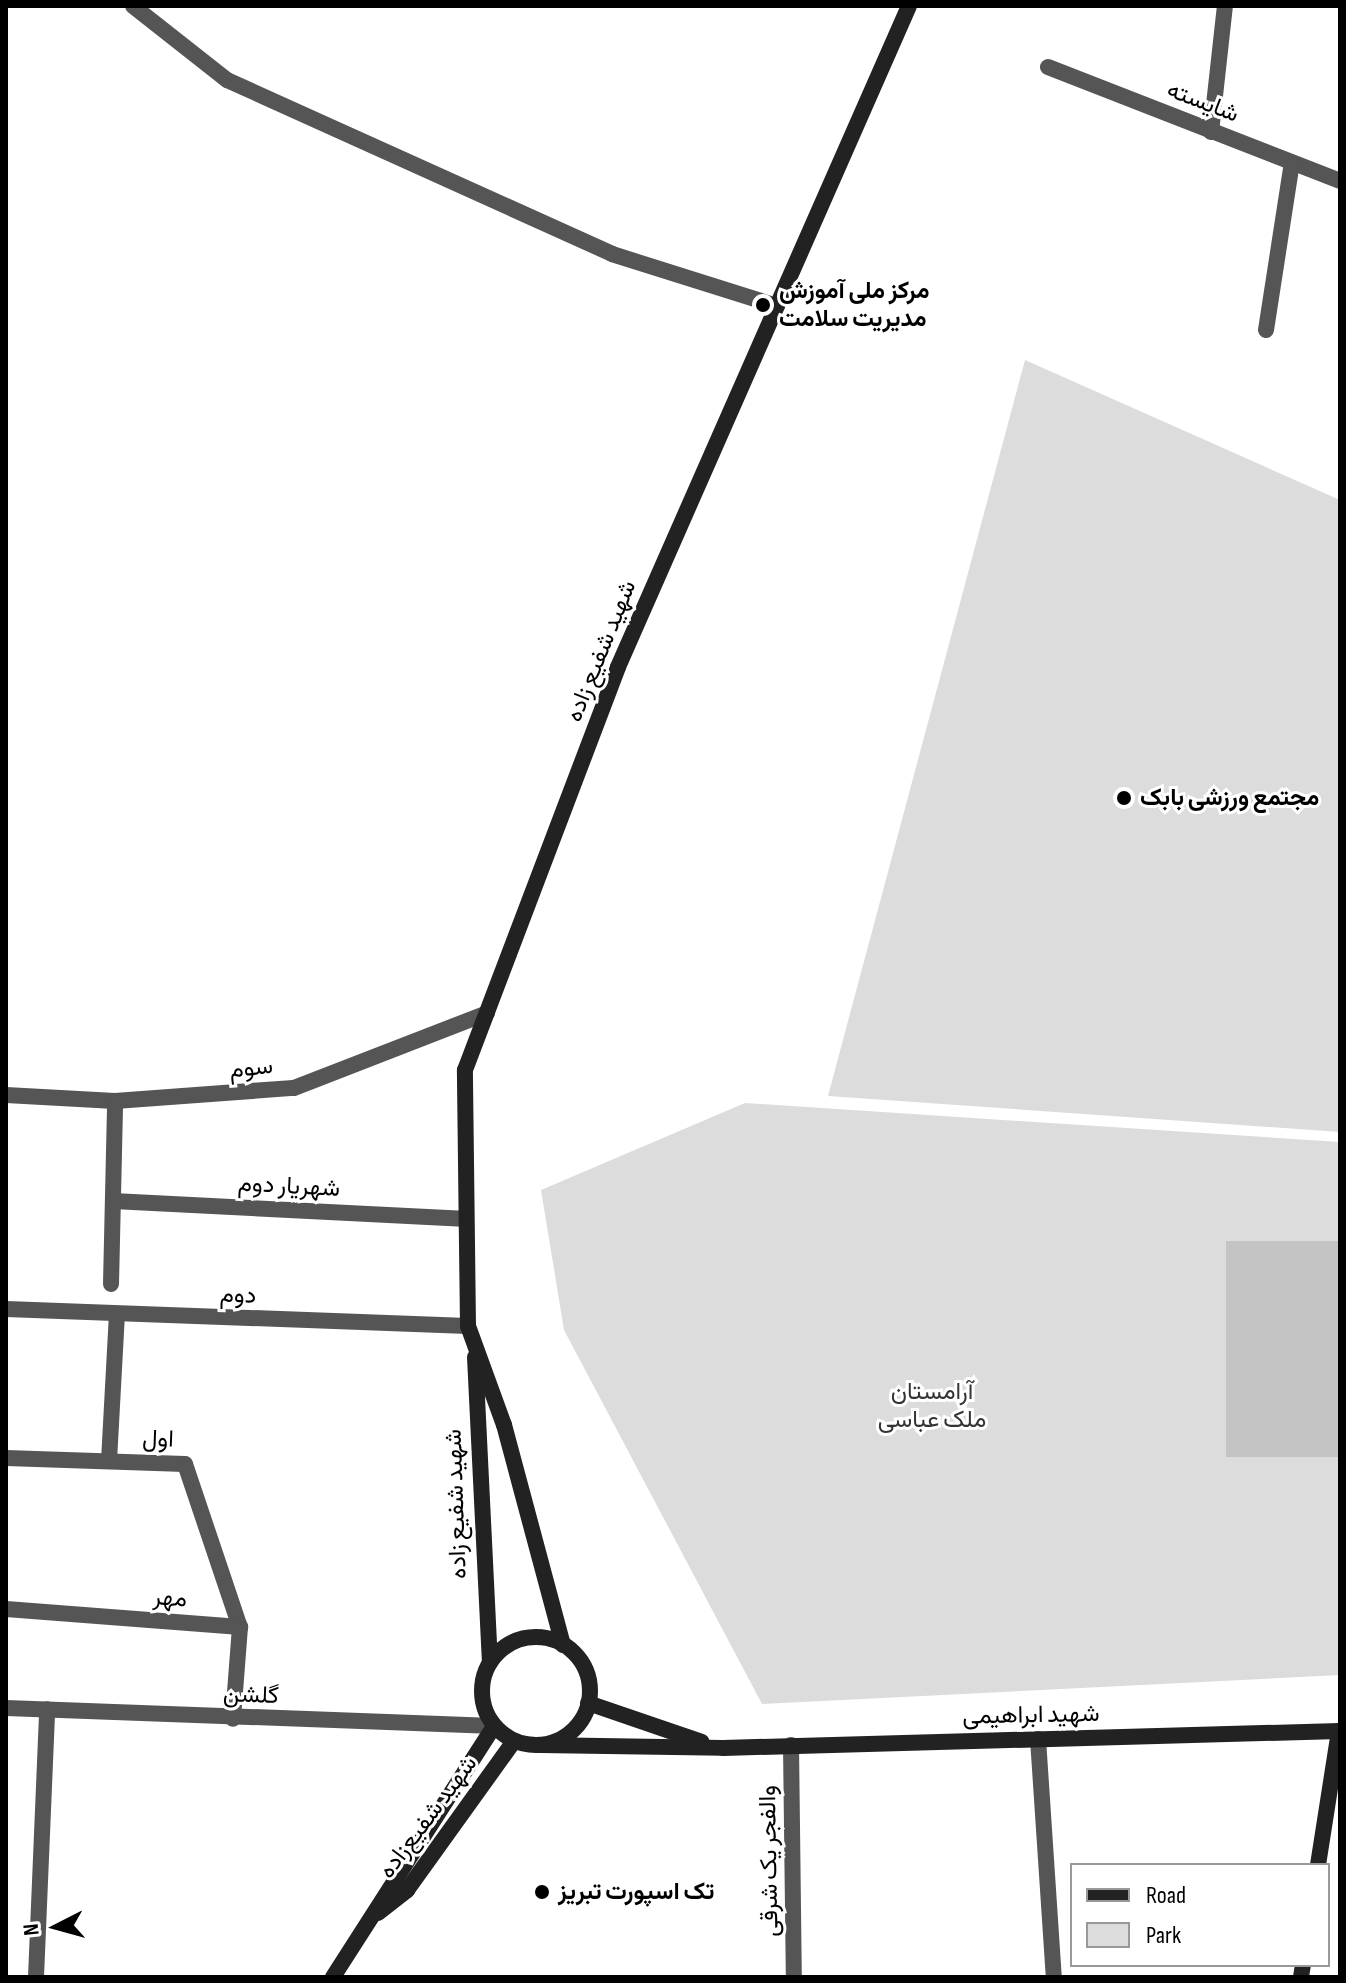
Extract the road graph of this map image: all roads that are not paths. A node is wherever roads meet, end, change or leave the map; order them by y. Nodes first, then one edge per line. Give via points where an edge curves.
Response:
1 (133, 6) edge
2 (909, 6) edge
3 (1225, 6) edge
4 (1048, 67) dead end
5 (1211, 132) junction
6 (1292, 163) junction
7 (1340, 181) edge
8 (777, 306) junction
9 (1266, 330) dead end
10 (487, 1013) junction
11 (6, 1095) edge
12 (115, 1101) junction
13 (113, 1201) junction
14 (463, 1219) junction
15 (111, 1284) dead end
16 (6, 1309) edge
17 (117, 1315) junction
18 (468, 1326) junction
19 (474, 1344) junction
20 (6, 1458) edge
21 (109, 1461) junction
22 (6, 1609) edge
23 (240, 1627) junction
24 (563, 1645) junction
25 (490, 1663) junction
26 (588, 1703) junction
27 (6, 1708) edge
28 (47, 1709) junction
29 (233, 1719) junction
30 (494, 1726) junction
31 (1339, 1731) edge
32 (1038, 1739) junction
33 (514, 1741) junction
34 (540, 1745) junction
35 (791, 1745) junction
36 (723, 1748) junction
37 (1318, 1863) edge
38 (374, 1917) junction
39 (36, 1977) edge
40 (333, 1977) edge
41 (794, 1977) edge
42 (1054, 1977) edge

1 - 8 street via 227,80 612,254
2 - 8 main road, شهید شفیع زاده
3 - 5 street
4 - 5 street, شایسته
5 - 6 street, شایسته
6 - 7 street, شایسته
6 - 9 street
8 - 10 main road, شهید شفیع زاده via 618,667
10 - 12 street, سوم via 294,1088
10 - 14 main road, شهید شفیع زاده via 465,1070
11 - 12 street, سوم
12 - 13 street
13 - 14 street, شهریار دوم
13 - 15 street
14 - 18 main road, شهید شفیع زاده
16 - 17 street, دوم
17 - 18 street, دوم
17 - 21 street
18 - 19 main road, شهید شفیع زاده
19 - 24 main road, شهید شفیع زاده
19 - 25 main road, شهید شفیع زاده
20 - 21 street, اول
21 - 23 street, اول via 185,1464
22 - 23 street, مهر
23 - 29 street
24 - 25 main road via 514,1641
24 - 26 main road via 587,1676
25 - 30 main road via 482,1695
26 - 34 main road via 571,1732
26 - 36 main road, شهید ابراهیمی
27 - 28 street, گلشن
28 - 29 street, گلشن
28 - 39 street
29 - 30 street, گلشن
30 - 33 main road
30 - 38 main road, شهید شفیع‌زاده via 391,1877
31 - 32 main road, شهید ابراهیمی
31 - 37 main road
32 - 35 main road, شهید ابراهیمی
32 - 42 street
33 - 34 main road
33 - 38 main road, شهید شفیع‌زاده via 407,1890
34 - 36 main road, شهید ابراهیمی
35 - 36 main road, شهید ابراهیمی
35 - 41 street, والفجر یک شرقی
38 - 40 main road, شهید شفیع‌زاده

